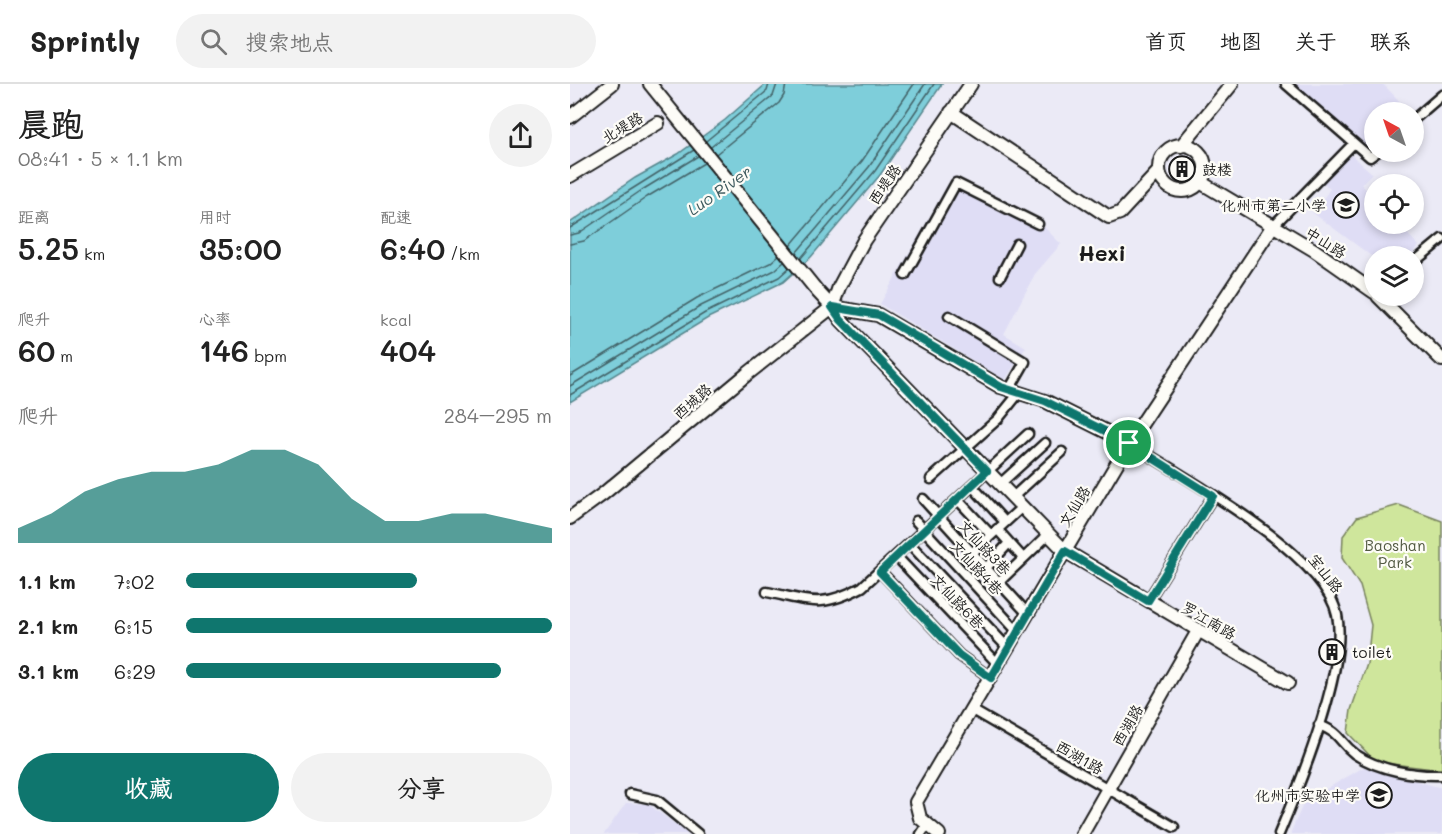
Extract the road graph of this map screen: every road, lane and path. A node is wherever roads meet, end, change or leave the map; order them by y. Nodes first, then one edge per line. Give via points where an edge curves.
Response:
1 (612, 84) edge
2 (651, 84) edge
3 (971, 84) edge
4 (1232, 84) edge
5 (1286, 84) edge
6 (1442, 95) edge
7 (1424, 111) edge
8 (951, 112) junction
9 (570, 117) edge
10 (658, 123) dead end
11 (1354, 143) junction
12 (1181, 146) junction
13 (1364, 152) edge
14 (1159, 171) junction
15 (570, 176) edge
16 (1200, 182) junction
17 (1038, 224) dead end
18 (1272, 227) junction
19 (1442, 239) edge
20 (1017, 244) dead end
21 (1424, 254) edge
22 (905, 275) dead end
23 (1000, 277) dead end
24 (1364, 285) edge
25 (1389, 306) edge
26 (832, 307) junction
27 (949, 316) dead end
28 (1442, 360) edge
29 (1014, 391) junction
30 (1028, 434) dead end
31 (1045, 443) dead end
32 (1129, 443) junction
33 (965, 449) junction
34 (1062, 452) dead end
35 (987, 471) junction
36 (932, 479) dead end
37 (1000, 484) junction
38 (972, 486) junction
39 (1213, 496) junction
40 (923, 499) dead end
41 (957, 500) junction
42 (1017, 502) junction
43 (570, 518) edge
44 (940, 518) junction
45 (916, 520) dead end
46 (1005, 522) junction
47 (925, 530) junction
48 (994, 532) junction
49 (1049, 534) junction
50 (1009, 543) junction
51 (910, 544) junction
52 (1065, 551) junction
53 (972, 553) junction
54 (897, 557) junction
55 (1023, 558) junction
56 (986, 568) junction
57 (880, 572) junction
58 (999, 582) junction
59 (767, 592) dead end
60 (1148, 601) junction
61 (1028, 614) junction
62 (1198, 631) junction
63 (1018, 632) junction
64 (1008, 648) junction
65 (999, 665) junction
66 (991, 678) junction
67 (1288, 683) dead end
68 (972, 710) junction
69 (1318, 725) junction
70 (1442, 775) edge
71 (1108, 789) junction
72 (630, 794) dead end
73 (1174, 827) dead end
74 (924, 830) edge
75 (698, 834) edge
76 (939, 834) edge
77 (1082, 834) edge
78 (1279, 834) edge

1 - 9 street
2 - 26 street, 罗江南路
3 - 8 street, 西堤路
4 - 12 street
5 - 11 street
6 - 7 street
8 - 14 street via 1109,217 1120,213
8 - 26 street, 西堤路 via 864,240
10 - 15 street, 北堤路
11 - 13 street
11 - 18 street
12 - 14 street via 1166,152
12 - 16 street via 1194,149 1203,160
14 - 16 street via 1165,184 1177,190 1190,189
16 - 18 street, 中山路
17 - 22 street via 956,183
18 - 24 street, 中山路
18 - 32 street, 文仙路
19 - 21 street
20 - 23 street
25 - 28 street
26 - 29 street via 879,315
26 - 33 street, 罗江南路
26 - 43 street, 西城路
27 - 29 street via 1025,362
29 - 32 street via 1045,401
29 - 33 street via 998,419
30 - 35 street
31 - 37 street
32 - 39 street, 宝山路
32 - 52 street, 文仙路
33 - 35 street, 罗江南路
33 - 36 street
34 - 42 street
35 - 37 street, 罗江南路
35 - 38 street
37 - 42 street, 罗江南路
38 - 41 street
38 - 46 street
39 - 60 street
39 - 69 street, 宝山路 via 1287,548 1318,579 1333,603 1339,642 1335,671
40 - 44 street, 文仙路3巷
41 - 44 street
41 - 48 street
42 - 46 street
42 - 49 street, 罗江南路
44 - 47 street
44 - 53 street, 文仙路3巷
45 - 47 street, 文仙路4巷
46 - 48 street
47 - 51 street
47 - 63 street, 文仙路4巷
48 - 50 street
48 - 53 street
49 - 52 street, 罗江南路
49 - 55 street
50 - 55 street
50 - 56 street
51 - 54 street
51 - 64 street
52 - 60 street, 罗江南路
52 - 61 street, 文仙路
53 - 56 street, 文仙路3巷
54 - 57 street
54 - 65 street, 文仙路6巷
55 - 58 street
56 - 58 street, 文仙路3巷
57 - 59 street via 852,592 819,603
57 - 66 street via 959,655
58 - 61 street, 文仙路3巷
60 - 62 street, 罗江南路
61 - 63 street, 文仙路
62 - 67 street, 罗江南路
62 - 71 street, 西湖路
63 - 64 street, 文仙路
64 - 65 street, 文仙路
65 - 66 street, 文仙路
66 - 68 street, 文仙路
68 - 71 street, 西湖1路
68 - 74 street, 文仙路 via 916,802
69 - 70 street via 1335,731 1356,754 1378,766
69 - 78 street, 宝山路
71 - 73 street, 西湖1路
71 - 77 street, 西湖路
72 - 75 street via 657,800
74 - 76 street, 文仙路

